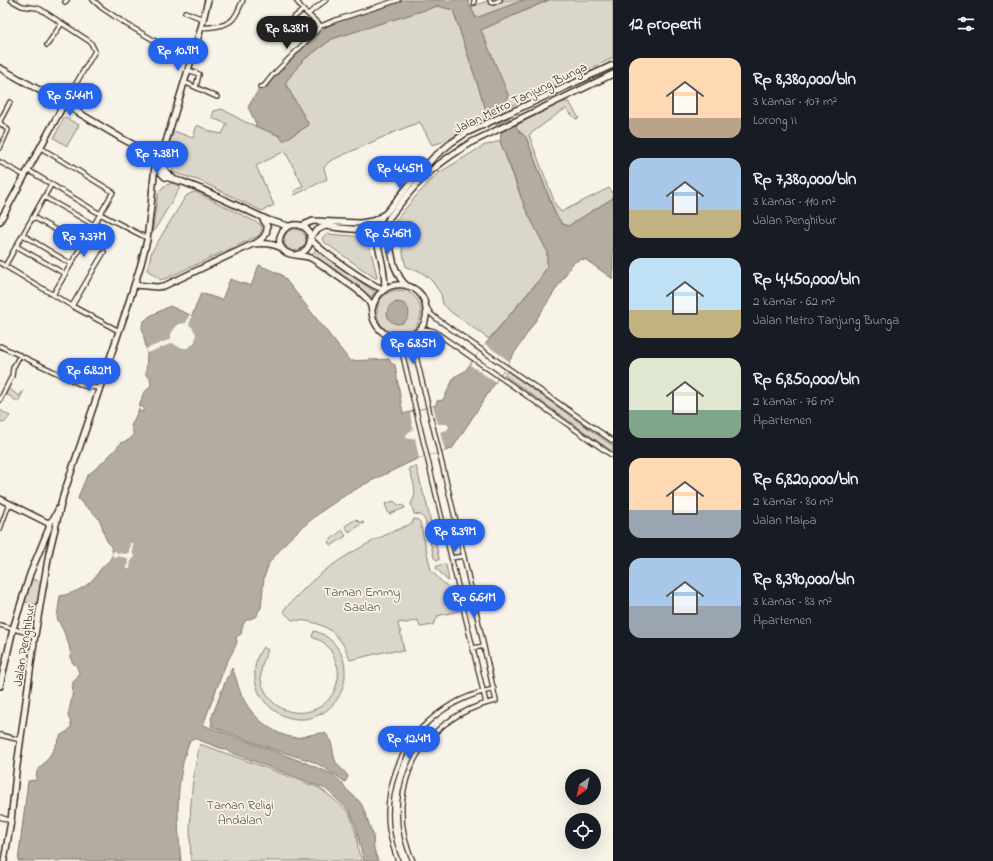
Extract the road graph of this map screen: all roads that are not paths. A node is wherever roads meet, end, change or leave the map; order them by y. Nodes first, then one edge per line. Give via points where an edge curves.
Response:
1 (11, 0) edge
2 (93, 0) edge
3 (208, 0) edge
4 (243, 0) edge
5 (296, 0) edge
6 (326, 0) edge
7 (377, 0) edge
8 (398, 0) edge
9 (490, 0) edge
10 (500, 0) edge
11 (379, 6) junction
12 (304, 10) junction
13 (185, 12) dead end
14 (308, 14) junction
15 (203, 19) junction
16 (62, 23) junction
17 (321, 26) junction
18 (201, 28) junction
19 (270, 36) dead end
20 (47, 45) dead end
21 (191, 60) junction
22 (613, 65) edge
23 (0, 68) edge
24 (188, 70) junction
25 (613, 74) edge
26 (184, 82) junction
27 (196, 87) junction
28 (260, 87) dead end
29 (217, 97) dead end
30 (10, 102) dead end
31 (64, 104) junction
32 (0, 122) edge
33 (164, 147) junction
34 (0, 148) edge
35 (40, 148) junction
36 (147, 152) junction
37 (0, 162) edge
38 (155, 165) junction
39 (28, 170) junction
40 (25, 176) junction
41 (174, 179) junction
42 (51, 185) junction
43 (44, 197) junction
44 (386, 213) junction
45 (100, 214) junction
46 (33, 216) junction
47 (261, 217) junction
48 (0, 221) edge
49 (94, 224) junction
50 (288, 226) junction
51 (301, 226) junction
52 (377, 226) junction
53 (23, 235) junction
54 (147, 238) junction
55 (310, 238) junction
56 (253, 244) junction
57 (82, 245) junction
58 (16, 246) junction
59 (283, 250) junction
60 (104, 252) dead end
61 (296, 255) junction
62 (0, 263) edge
63 (71, 264) junction
64 (5, 266) junction
65 (65, 274) junction
66 (135, 285) junction
67 (408, 286) junction
68 (384, 289) junction
69 (53, 295) junction
70 (425, 304) junction
71 (72, 306) junction
72 (372, 310) junction
73 (119, 331) junction
74 (418, 331) junction
75 (392, 338) junction
76 (0, 346) edge
77 (20, 355) junction
78 (100, 387) junction
79 (0, 400) edge
80 (613, 441) edge
81 (613, 456) edge
82 (0, 499) edge
83 (9, 504) junction
84 (61, 505) junction
85 (48, 523) junction
86 (0, 529) edge
87 (464, 556) junction
88 (451, 558) junction
89 (0, 625) edge
90 (13, 629) junction
91 (35, 635) junction
92 (484, 646) junction
93 (473, 648) junction
94 (0, 686) edge
95 (494, 689) junction
96 (483, 691) junction
97 (486, 703) junction
98 (0, 735) edge
99 (21, 740) junction
100 (0, 817) edge
101 (11, 821) junction
102 (4, 861) edge
103 (398, 861) edge
104 (413, 861) edge

1 - 16 street via 22,6 38,8
2 - 21 street via 126,24
3 - 15 main road
4 - 18 street via 235,16 228,23
5 - 12 street
6 - 14 street
7 - 11 street
8 - 11 street
9 - 10 street via 493,3
11 - 17 street
12 - 14 street
12 - 19 street
13 - 15 street
14 - 17 street
15 - 18 main road
16 - 20 street
16 - 31 street via 89,41 95,51
17 - 28 street via 264,86
18 - 21 main road
21 - 24 main road
22 - 44 main road, Jalan Metro Tanjung Bunga via 466,133 441,151
23 - 31 main road
24 - 26 main road
24 - 27 street via 199,74
25 - 67 main road, Jalan Metro Tanjung Bunga via 472,142 455,152 421,180 386,225 394,265 400,278
26 - 27 street
26 - 33 main road
27 - 29 street
30 - 32 street
31 - 35 main road
31 - 36 main road
32 - 34 street via 8,130
33 - 36 main road via 155,152
33 - 41 main road via 161,165
35 - 39 main road
35 - 45 street via 113,192
36 - 38 main road
37 - 40 street
38 - 41 main road via 165,177
38 - 54 main road, Jalan Penghibur
39 - 40 main road
39 - 42 street
40 - 48 main road
41 - 47 main road
42 - 43 street
42 - 45 street
43 - 46 street
43 - 49 street
44 - 51 main road, Jalan Metro Tanjung Bunga via 366,223 313,220
44 - 52 main road
45 - 49 street
45 - 54 street
46 - 53 street
46 - 57 street
47 - 50 main road
47 - 56 main road via 267,224 267,233
49 - 57 street
50 - 51 main road
50 - 59 main road via 280,235
51 - 55 main road via 306,229
52 - 55 main road via 363,229 326,226
52 - 68 main road via 376,238
53 - 58 street
53 - 63 street
54 - 66 main road, Jalan Penghibur
55 - 61 main road via 308,248
55 - 68 main road via 318,247 345,266
56 - 59 main road via 263,243
56 - 66 main road via 164,286
57 - 63 street
58 - 64 street
58 - 65 street
59 - 61 main road
60 - 71 street
61 - 72 main road via 311,258 359,291 368,299
62 - 64 street
63 - 65 street
64 - 69 street
65 - 69 street
66 - 73 main road, Jalan Penghibur
67 - 68 main road via 396,285
67 - 70 main road via 417,291
68 - 72 main road via 378,294
69 - 71 street
70 - 74 main road via 425,320
70 - 80 street via 437,319
71 - 73 street
72 - 75 main road via 379,329
73 - 78 main road, Jalan Penghibur
74 - 75 main road via 412,336
74 - 81 street via 434,331
74 - 87 street via 414,339 414,348
75 - 88 street via 399,344 402,352
76 - 77 street
77 - 78 street via 89,388
77 - 79 street
78 - 84 main road, Jalan Penghibur
82 - 83 main road
83 - 85 main road
83 - 86 street
84 - 85 main road, Jalan Penghibur via 53,520
84 - 91 main road, Jalan Penghibur via 49,553
85 - 90 main road via 50,528 30,574
87 - 88 street
87 - 92 street
88 - 93 street
89 - 90 street
90 - 91 street
90 - 94 main road
91 - 99 main road, Jalan Penghibur
92 - 93 street
92 - 95 street
93 - 96 street
95 - 96 street
95 - 97 street via 496,701
96 - 97 street
96 - 103 street via 440,712 418,733 405,751 390,795 388,818
97 - 104 street via 448,722 428,740 413,762 406,780 402,811 403,832
98 - 99 street
99 - 101 main road, Jalan Penghibur
100 - 101 street
101 - 102 main road, Jalan Penghibur

